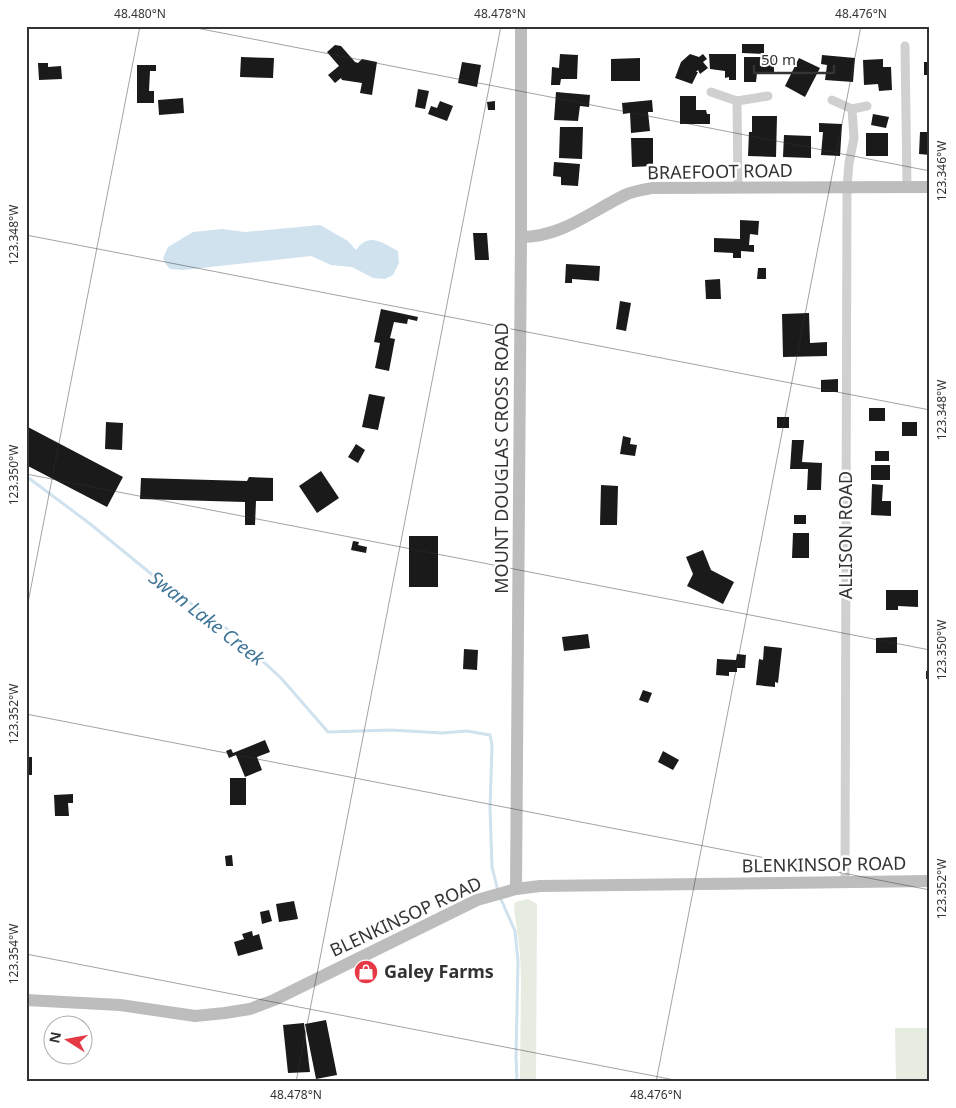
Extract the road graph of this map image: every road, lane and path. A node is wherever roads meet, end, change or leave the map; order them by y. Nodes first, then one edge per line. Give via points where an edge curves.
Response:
1 (521, 26) edge
2 (905, 46) dead end
3 (711, 92) dead end
4 (768, 96) dead end
5 (832, 100) dead end
6 (737, 101) junction
7 (867, 106) dead end
8 (852, 109) junction
9 (738, 187) junction
10 (906, 187) junction
11 (930, 187) edge
12 (847, 188) junction
13 (521, 237) junction
14 (845, 882) junction
15 (930, 882) edge
16 (516, 889) junction
17 (26, 1000) edge

1 - 13 street, MOUNT DOUGLAS CROSS ROAD
2 - 10 street
3 - 6 street
4 - 6 street
5 - 8 street
6 - 9 street
7 - 8 street
8 - 12 street, ALLISON ROAD via 854,138
9 - 12 street, BRAEFOOT ROAD
9 - 13 street, BRAEFOOT ROAD via 640,190 626,194 560,230
10 - 11 street, BRAEFOOT ROAD
10 - 12 street, BRAEFOOT ROAD
12 - 14 street, ALLISON ROAD
13 - 16 street, MOUNT DOUGLAS CROSS ROAD
14 - 15 street, BLENKINSOP ROAD
14 - 16 street, BLENKINSOP ROAD
16 - 17 street, BLENKINSOP ROAD via 477,900 250,1009 195,1016 120,1006

